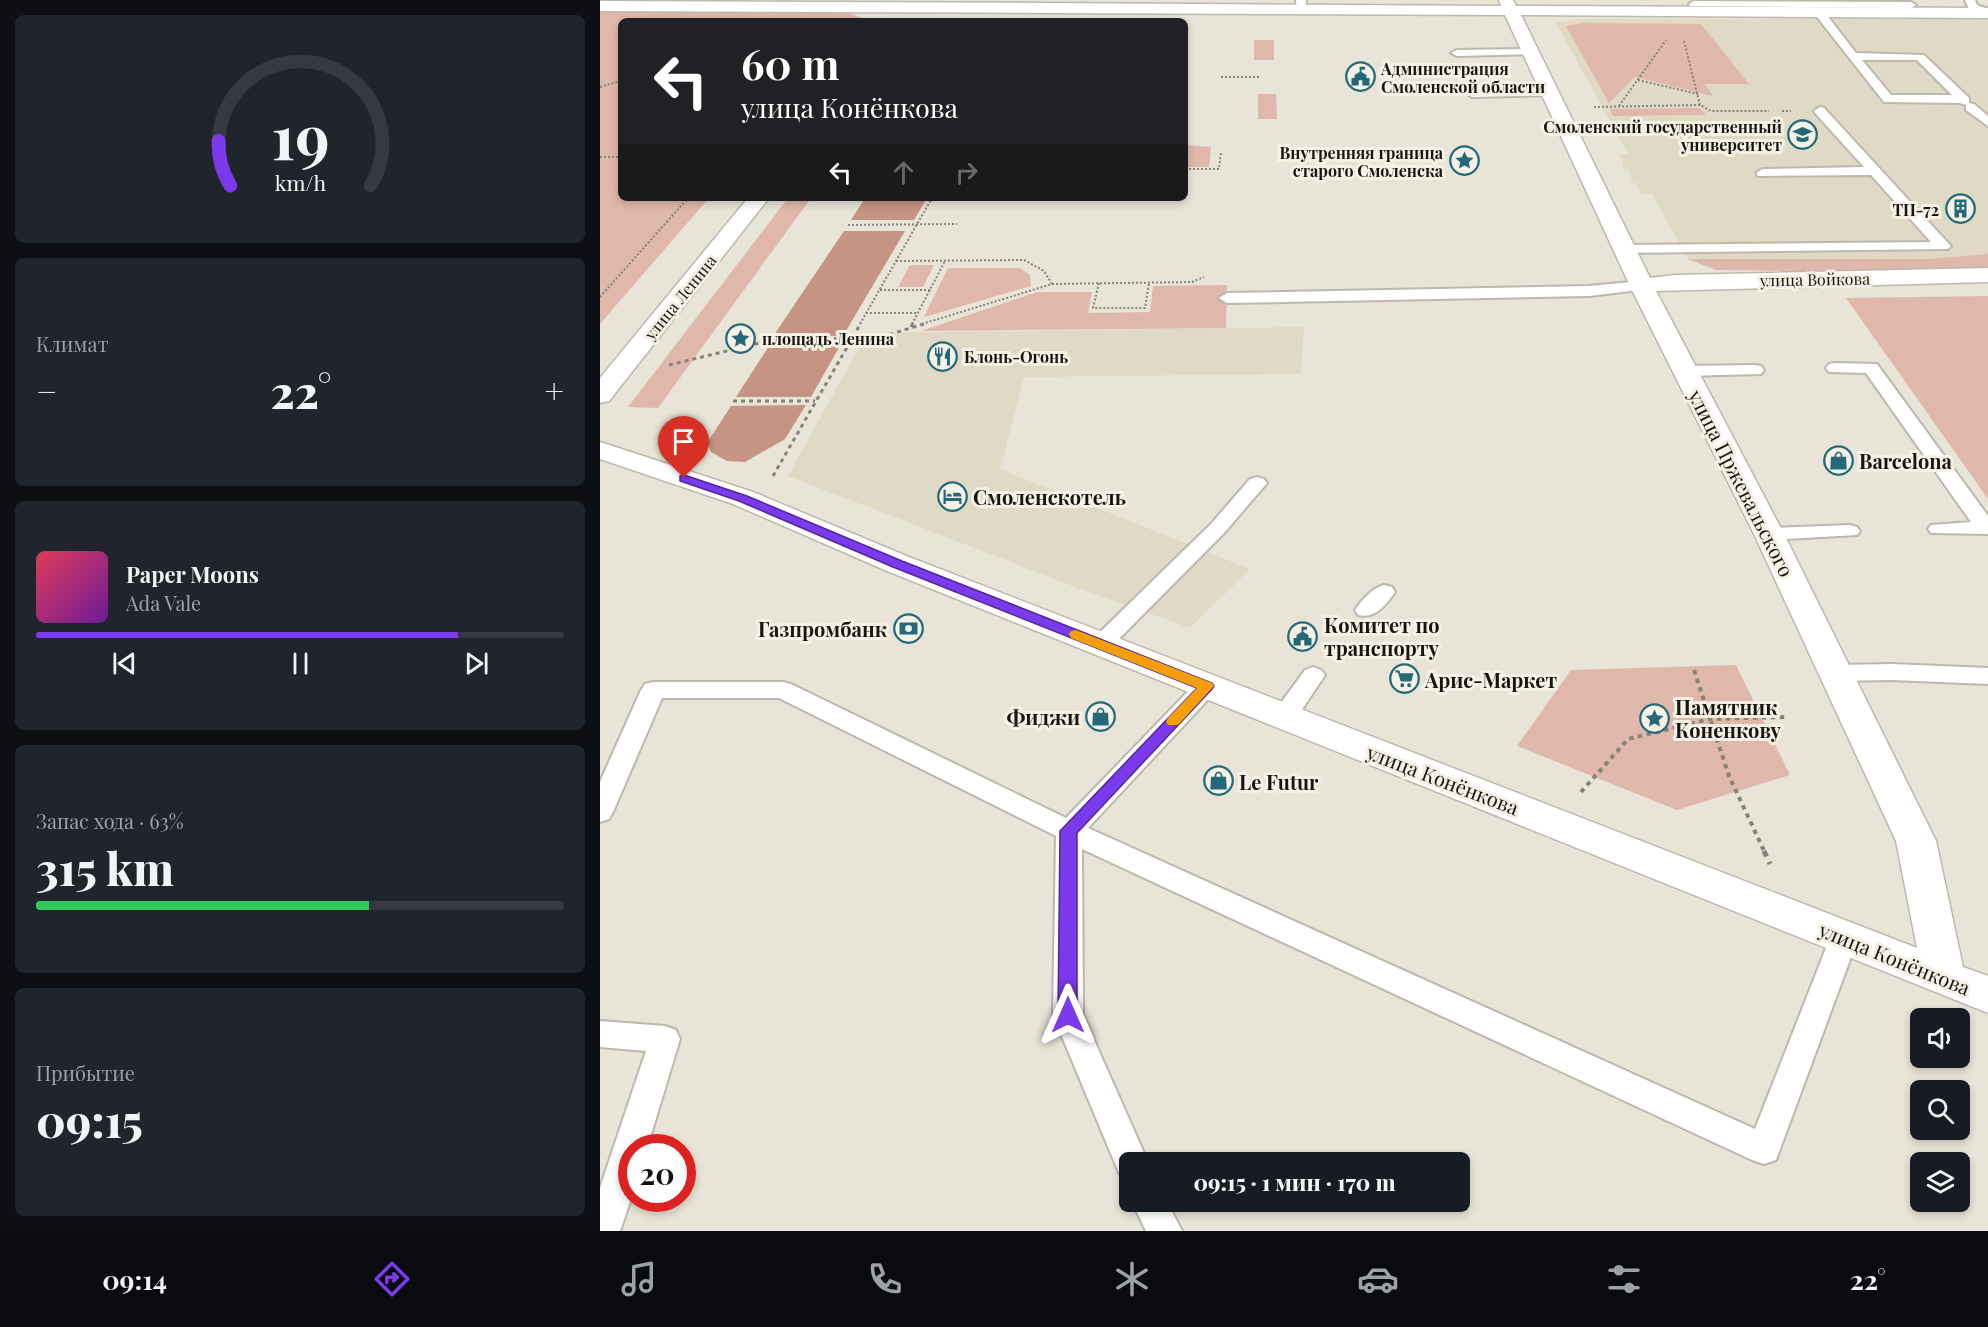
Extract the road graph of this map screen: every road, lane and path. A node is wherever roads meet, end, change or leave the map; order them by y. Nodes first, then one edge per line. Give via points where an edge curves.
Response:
1 (1970, 0) edge
2 (916, 4) edge
3 (1028, 4) edge
4 (1301, 5) edge
5 (1694, 5) edge
6 (600, 6) edge
7 (1508, 6) edge
8 (1912, 6) edge
9 (1818, 11) junction
10 (1987, 13) edge
11 (904, 18) edge
12 (1682, 36) dead end
13 (1457, 52) dead end
14 (1529, 52) junction
15 (1853, 56) junction
16 (1261, 76) dead end
17 (1221, 77) dead end
18 (1638, 80) dead end
19 (618, 82) edge
20 (600, 87) edge
21 (1549, 92) junction
22 (1472, 93) dead end
23 (1698, 94) junction
24 (1965, 102) junction
25 (1700, 105) junction
26 (1594, 107) dead end
27 (1769, 111) dead end
28 (1820, 111) dead end
29 (1988, 122) edge
30 (1221, 151) dead end
31 (600, 157) edge
32 (618, 157) edge
33 (1188, 169) edge
34 (1875, 171) junction
35 (1763, 173) dead end
36 (685, 201) edge
37 (757, 201) edge
38 (930, 201) edge
39 (957, 224) dead end
40 (848, 225) dead end
41 (916, 225) junction
42 (1625, 250) junction
43 (896, 261) junction
44 (945, 261) junction
45 (1988, 275) edge
46 (1099, 283) dead end
47 (1149, 283) dead end
48 (1052, 284) dead end
49 (1642, 286) junction
50 (879, 290) junction
51 (930, 290) junction
52 (600, 297) edge
53 (1227, 298) dead end
54 (866, 313) junction
55 (918, 313) junction
56 (911, 327) dead end
57 (851, 339) junction
58 (1835, 368) dead end
59 (1755, 370) dead end
60 (1684, 371) junction
61 (605, 389) edge
62 (733, 401) dead end
63 (816, 401) junction
64 (600, 450) edge
65 (1257, 483) dead end
66 (768, 484) dead end
67 (1938, 529) dead end
68 (1850, 531) dead end
69 (1769, 534) junction
70 (1384, 592) dead end
71 (1366, 610) dead end
72 (1101, 644) junction
73 (1694, 670) dead end
74 (1837, 673) junction
75 (1313, 675) dead end
76 (1988, 676) edge
77 (1207, 686) junction
78 (1284, 717) junction
79 (1785, 717) dead end
80 (1710, 719) junction
81 (1578, 795) dead end
82 (600, 812) edge
83 (1069, 831) junction
84 (1759, 903) junction
85 (1844, 938) junction
86 (1944, 978) junction
87 (1988, 995) edge
88 (600, 1034) edge
89 (1127, 1152) edge
90 (1155, 1212) edge
91 (603, 1231) edge
92 (1165, 1231) edge

1 - 10 lane via 1973,7
2 - 3 street
2 - 6 street
2 - 11 street
3 - 4 street via 1047,8
4 - 7 street
5 - 7 street
5 - 8 lane
5 - 9 street
7 - 14 street, улица Пржевальского
8 - 9 street
8 - 10 street
9 - 15 lane
12 - 23 path
13 - 14 lane
14 - 21 street, улица Пржевальского
15 - 24 lane via 1920,57
15 - 24 lane via 1888,99
16 - 17 path
18 - 23 path
19 - 20 path
21 - 22 lane
21 - 42 street, улица Пржевальского
23 - 25 path
24 - 29 lane
25 - 26 path
25 - 27 path via 1711,111
28 - 34 lane
30 - 33 path via 1219,169
31 - 32 path
34 - 35 lane
34 - 42 lane via 1943,246
36 - 52 path
37 - 61 street, улица Ленина
38 - 41 path
39 - 41 path
40 - 41 path
41 - 43 path
42 - 49 street, улица Пржевальского
43 - 44 path
43 - 50 path
44 - 48 path via 1024,260 1044,271
44 - 51 path
45 - 49 street, улица Войкова
46 - 47 path via 1093,308 1145,308
49 - 53 lane via 1589,291
49 - 60 street, улица Пржевальского
50 - 51 path
50 - 54 path
51 - 55 path
54 - 55 path
54 - 57 path
55 - 56 path
57 - 61 path via 772,340 658,368
57 - 63 path
58 - 67 lane via 1871,368 1986,528
59 - 60 lane
60 - 69 street, улица Пржевальского
62 - 63 path
63 - 66 path
64 - 72 street, улица Конёнкова via 743,498
65 - 72 lane via 1218,528
68 - 69 lane
69 - 74 street, улица Пржевальского
70 - 71 lane
72 - 77 street, улица Конёнкова
73 - 80 path
74 - 76 lane
74 - 86 street, улица Пржевальского via 1916,841
75 - 78 lane
77 - 78 street, улица Конёнкова
77 - 83 lane
78 - 84 street, улица Конёнкова
79 - 80 path
80 - 81 path via 1628,739
80 - 84 path via 1729,776 1771,861
82 - 83 lane via 653,690 783,690
83 - 85 lane via 1764,1149
83 - 89 lane via 1068,1015
84 - 85 street, улица Конёнкова
85 - 86 street, улица Конёнкова
86 - 87 street, улица Конёнкова
88 - 91 lane via 665,1039
90 - 92 lane

